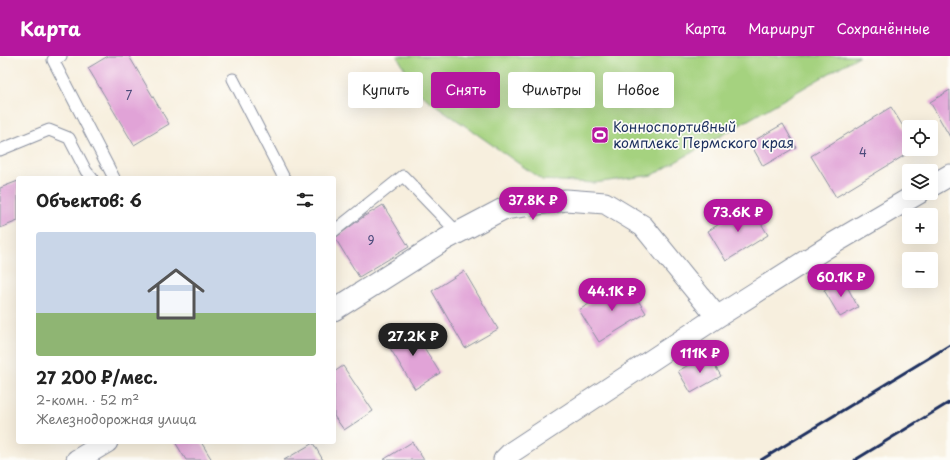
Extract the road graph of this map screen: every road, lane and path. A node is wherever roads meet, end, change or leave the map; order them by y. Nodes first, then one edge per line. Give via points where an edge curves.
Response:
1 (61, 56) edge
2 (233, 79) dead end
3 (0, 150) edge
4 (950, 175) edge
5 (90, 176) edge
6 (113, 176) edge
7 (283, 176) edge
8 (938, 182) edge
9 (907, 200) edge
10 (336, 229) edge
11 (458, 233) junction
12 (336, 309) edge
13 (717, 317) junction
14 (104, 444) edge
15 (77, 460) edge
16 (504, 460) edge

1 - 6 lane via 53,60
2 - 7 lane
3 - 5 lane via 49,130 69,138
4 - 8 street
9 - 13 street
10 - 11 lane via 403,176
11 - 12 street
11 - 13 street via 503,209 566,200 605,202 643,226
13 - 16 street via 512,452
14 - 15 street

